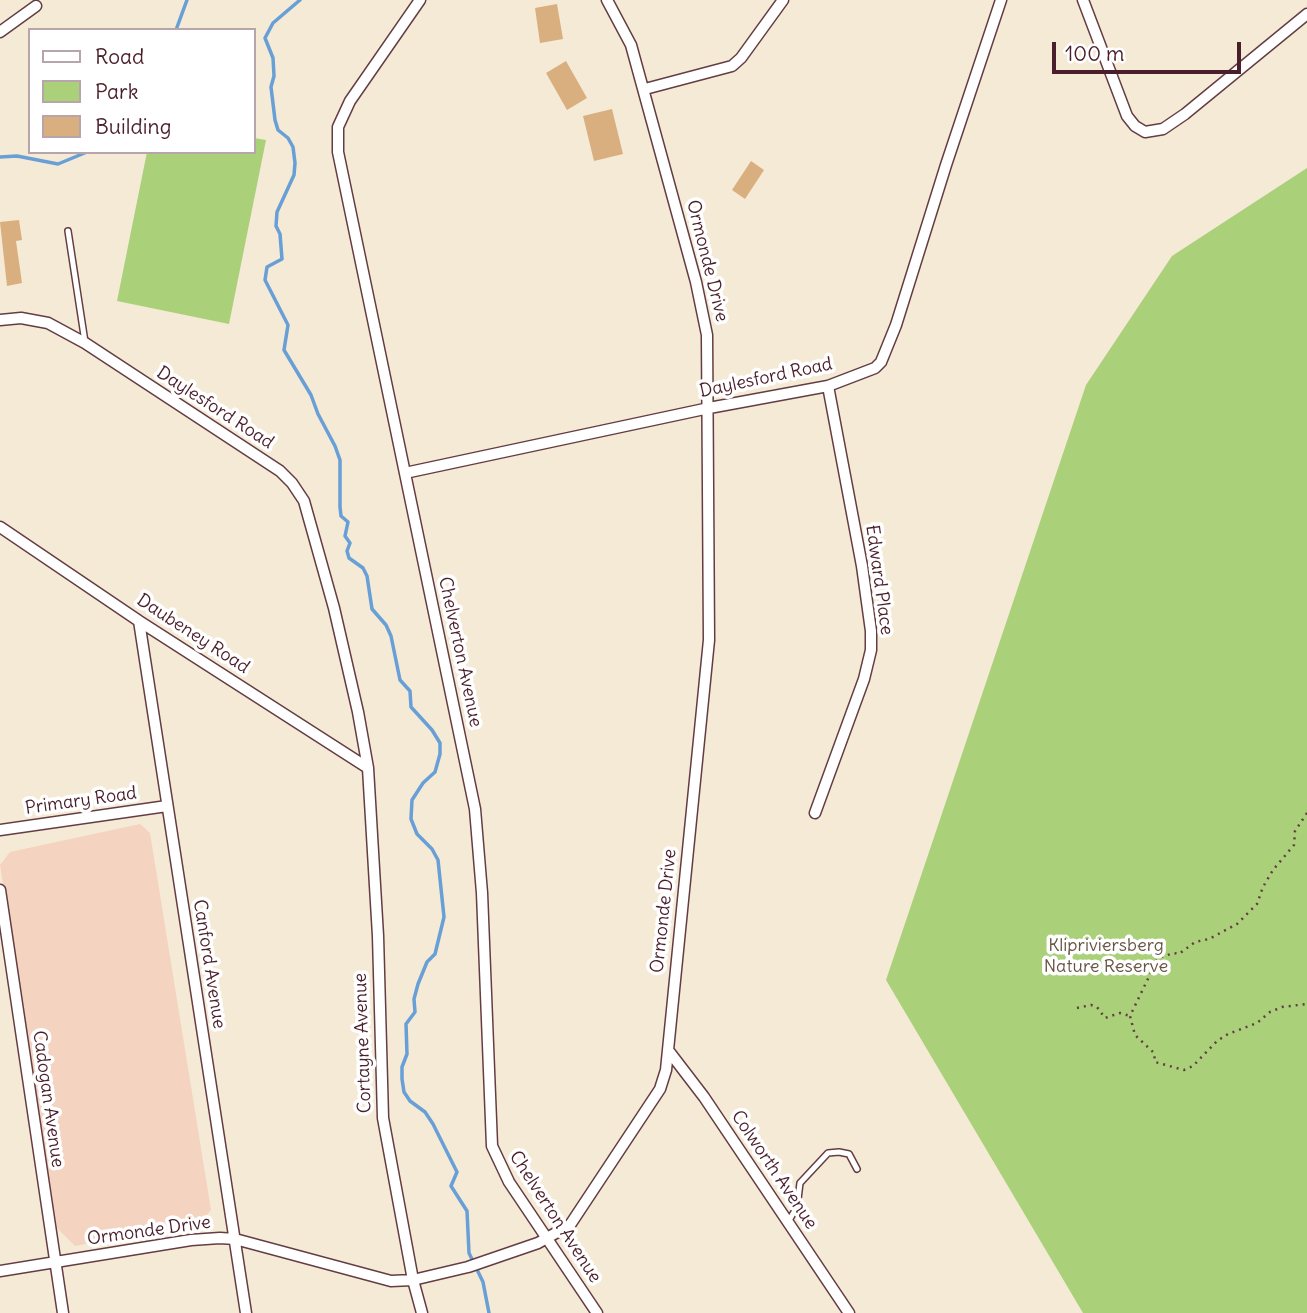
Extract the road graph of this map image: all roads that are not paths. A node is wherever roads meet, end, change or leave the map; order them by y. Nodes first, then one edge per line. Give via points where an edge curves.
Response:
1 (420, 0) edge
2 (607, 0) edge
3 (783, 0) edge
4 (1001, 0) edge
5 (1083, 0) edge
6 (36, 6) dead end
7 (1307, 14) edge
8 (0, 32) edge
9 (645, 89) junction
10 (68, 231) dead end
11 (0, 320) edge
12 (85, 343) junction
13 (828, 386) junction
14 (709, 408) junction
15 (405, 473) junction
16 (0, 527) edge
17 (139, 621) junction
18 (368, 768) junction
19 (167, 806) junction
20 (815, 813) dead end
21 (0, 830) edge
22 (0, 890) edge
23 (668, 1049) junction
24 (857, 1169) dead end
25 (788, 1222) junction
26 (548, 1238) junction
27 (235, 1239) junction
28 (55, 1262) junction
29 (0, 1271) edge
30 (413, 1280) junction
31 (63, 1313) edge
32 (246, 1313) edge
33 (422, 1313) edge
34 (597, 1313) edge
35 (849, 1313) edge

1 - 15 street, Chelverton Avenue via 350,100 337,140
2 - 9 street, Ormonde Drive via 626,32
3 - 9 street via 732,66
4 - 13 street, Daylesford Road via 881,362
5 - 7 street via 1127,116 1145,132 1163,129 1185,114
6 - 8 street
9 - 14 street, Ormonde Drive via 704,312
10 - 12 lane
11 - 12 street, Daylesford Road via 36,320
12 - 18 street, Daylesford Road via 280,471 300,492 334,608
13 - 14 street, Daylesford Road
13 - 20 street, Edward Place via 862,566 871,650
14 - 15 street, Daylesford Road
14 - 23 street, Ormonde Drive via 708,653
15 - 26 street, Chelverton Avenue via 480,846 492,1146 509,1182
16 - 17 street, Daubeney Road
17 - 18 street, Daubeney Road
17 - 19 street, Canford Avenue
18 - 30 street, Cortayne Avenue via 383,1118
19 - 21 street, Primary Road
19 - 27 street, Canford Avenue
22 - 28 street, Cadogan Avenue
23 - 25 street, Colworth Avenue
23 - 26 street, Ormonde Drive via 663,1080 649,1107 575,1219
24 - 25 lane via 849,1154 828,1153 800,1183 797,1207
25 - 35 street, Colworth Avenue
26 - 30 street, Ormonde Drive via 468,1267
26 - 34 street, Chelverton Avenue
27 - 28 street, Ormonde Drive via 191,1240
27 - 30 street, Ormonde Drive via 364,1275
27 - 32 street, Canford Avenue
28 - 29 street, Ormonde Drive
28 - 31 street, Cadogan Avenue
30 - 33 street, Cortayne Avenue

